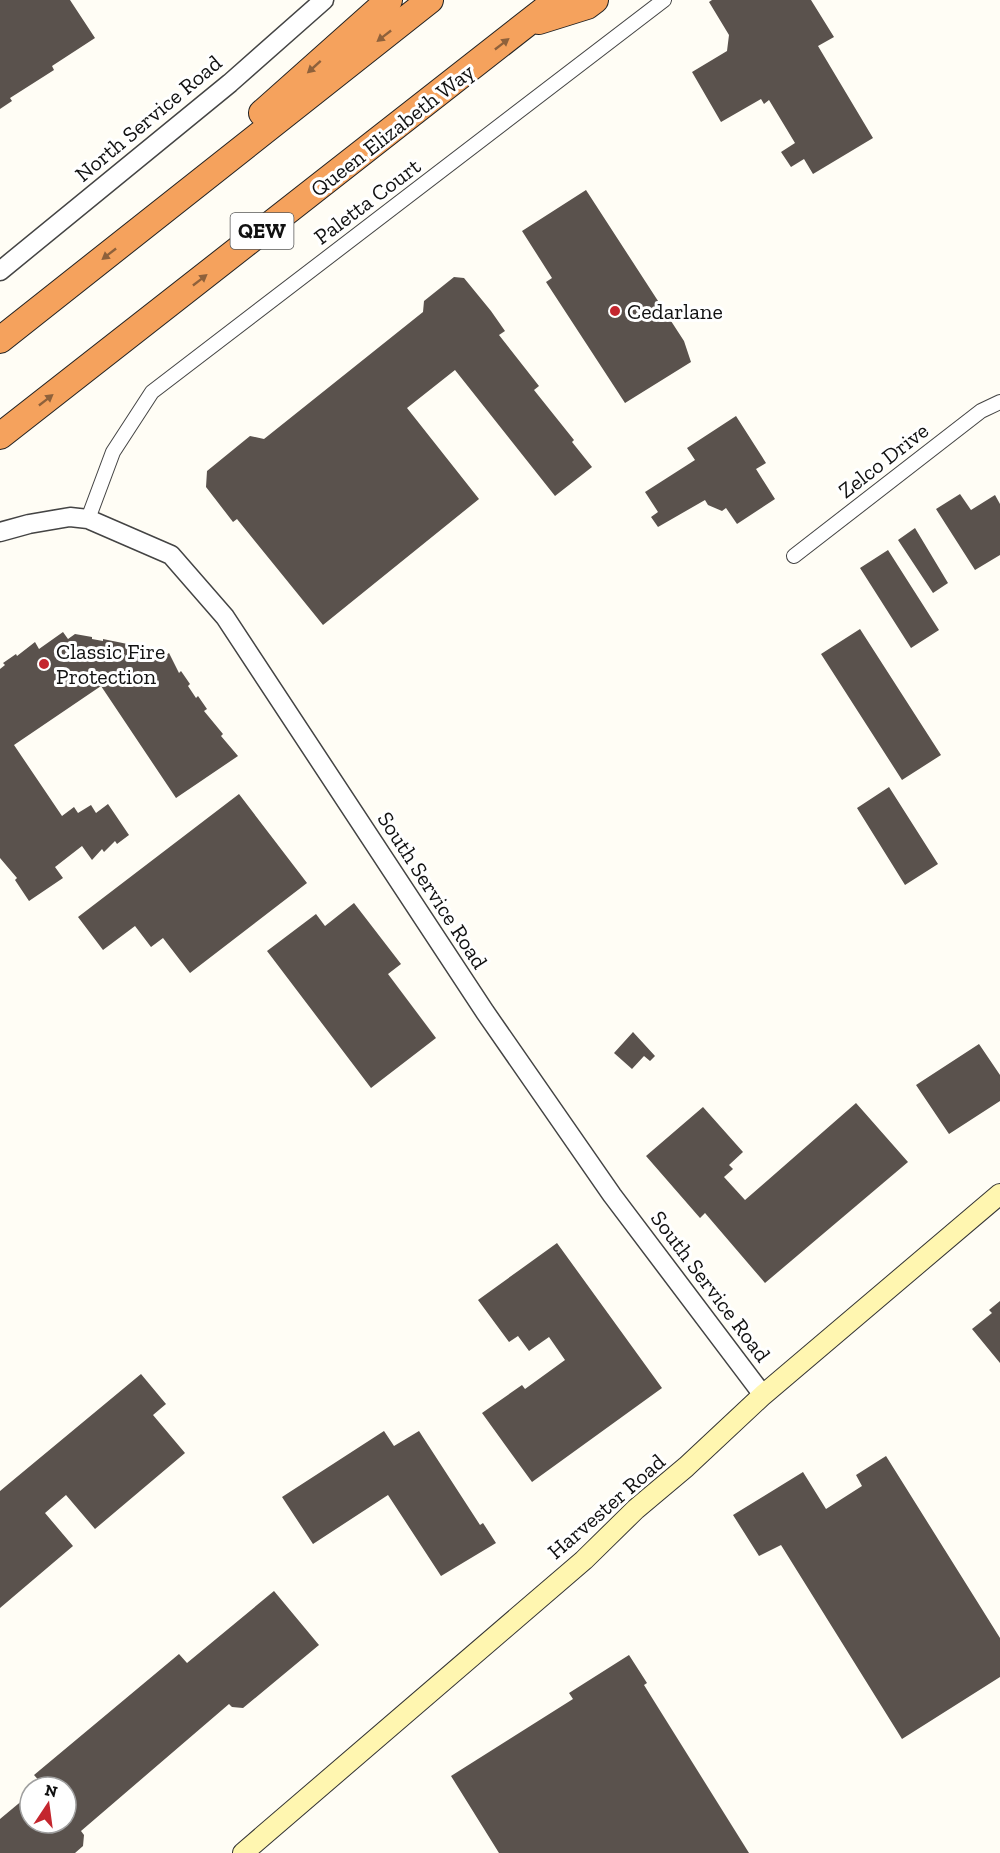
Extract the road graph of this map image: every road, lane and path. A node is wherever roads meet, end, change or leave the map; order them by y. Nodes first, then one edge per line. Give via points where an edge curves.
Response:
1 (324, 0) edge
2 (389, 0) edge
3 (430, 0) edge
4 (557, 0) edge
5 (595, 0) edge
6 (664, 0) edge
7 (525, 26) junction
8 (155, 218) junction
9 (0, 271) edge
10 (0, 340) edge
11 (1000, 402) edge
12 (0, 436) edge
13 (88, 519) junction
14 (0, 532) edge
15 (794, 556) dead end
16 (1000, 1194) edge
17 (763, 1395) junction
18 (243, 1853) edge

1 - 9 street, North Service Road via 230,83
2 -> 8 highway via 189,178
3 -> 8 highway
4 - 7 highway, Queen Elizabeth Way / QEW
5 - 7 highway
6 - 13 street, Paletta Court via 152,392 113,452
12 -> 7 highway, Queen Elizabeth Way / QEW
8 -> 10 highway
11 - 15 street, Zelco Drive via 981,411
13 - 14 street, South Service Road via 70,517
13 - 17 street, South Service Road via 171,555 225,617 491,1022 612,1195
16 - 17 main road, Harvester Road
17 - 18 main road, Harvester Road via 584,1560

